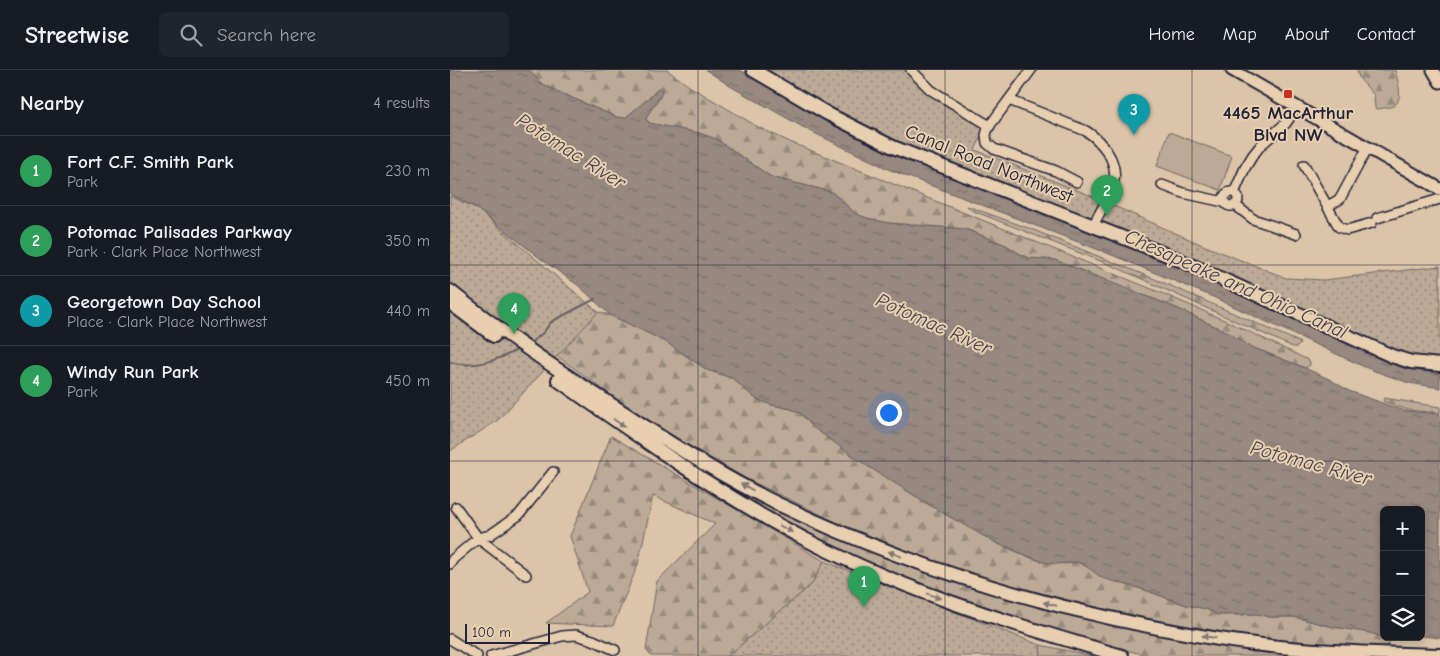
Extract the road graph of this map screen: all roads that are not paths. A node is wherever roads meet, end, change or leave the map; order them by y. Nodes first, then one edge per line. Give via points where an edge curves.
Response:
1 (753, 70) edge
2 (911, 70) edge
3 (1031, 70) edge
4 (1232, 70) edge
5 (1433, 70) edge
6 (1440, 82) edge
7 (1009, 100) junction
8 (1296, 106) junction
9 (990, 126) junction
10 (1368, 147) junction
11 (1304, 165) dead end
12 (1077, 182) dead end
13 (1162, 185) dead end
14 (1440, 188) edge
15 (1234, 193) junction
16 (1440, 199) edge
17 (1224, 202) junction
18 (1235, 205) junction
19 (1328, 206) junction
20 (1093, 226) junction
21 (1296, 234) dead end
22 (450, 291) edge
23 (450, 303) edge
24 (473, 315) junction
25 (1440, 365) edge
26 (553, 372) junction
27 (553, 472) dead end
28 (456, 507) dead end
29 (478, 538) junction
30 (450, 564) edge
31 (526, 575) dead end
32 (450, 639) edge
33 (615, 650) dead end
34 (1440, 655) edge
35 (476, 656) edge
36 (491, 656) edge
37 (1122, 656) edge

1 - 20 highway, Canal Road Northwest via 893,147
2 - 9 street via 932,90
3 - 7 street
4 - 8 main road
5 - 6 main road
7 - 9 street
7 - 20 street via 1086,131 1104,147 1113,162 1116,177
8 - 10 main road
8 - 15 street via 1286,123 1260,145
9 - 12 street via 986,140 988,146
10 - 14 main road
10 - 19 street via 1340,199
11 - 19 street
13 - 17 street
15 - 17 street via 1225,195
15 - 18 street via 1238,196
16 - 19 street via 1347,230 1339,227
17 - 18 street via 1229,206
18 - 21 street via 1253,218
20 - 25 highway, Canal Road Northwest via 1212,274 1392,356
22 - 24 highway
23 - 24 highway
24 - 26 highway
34 -> 26 highway via 1314,650 1221,640 1050,605 926,566 776,503
26 -> 37 highway via 712,486 787,530 877,574 942,599 1028,629
27 - 29 street via 519,514 490,535
28 - 29 street
29 - 30 street
29 - 31 street
32 - 35 street
33 - 36 street via 576,635

